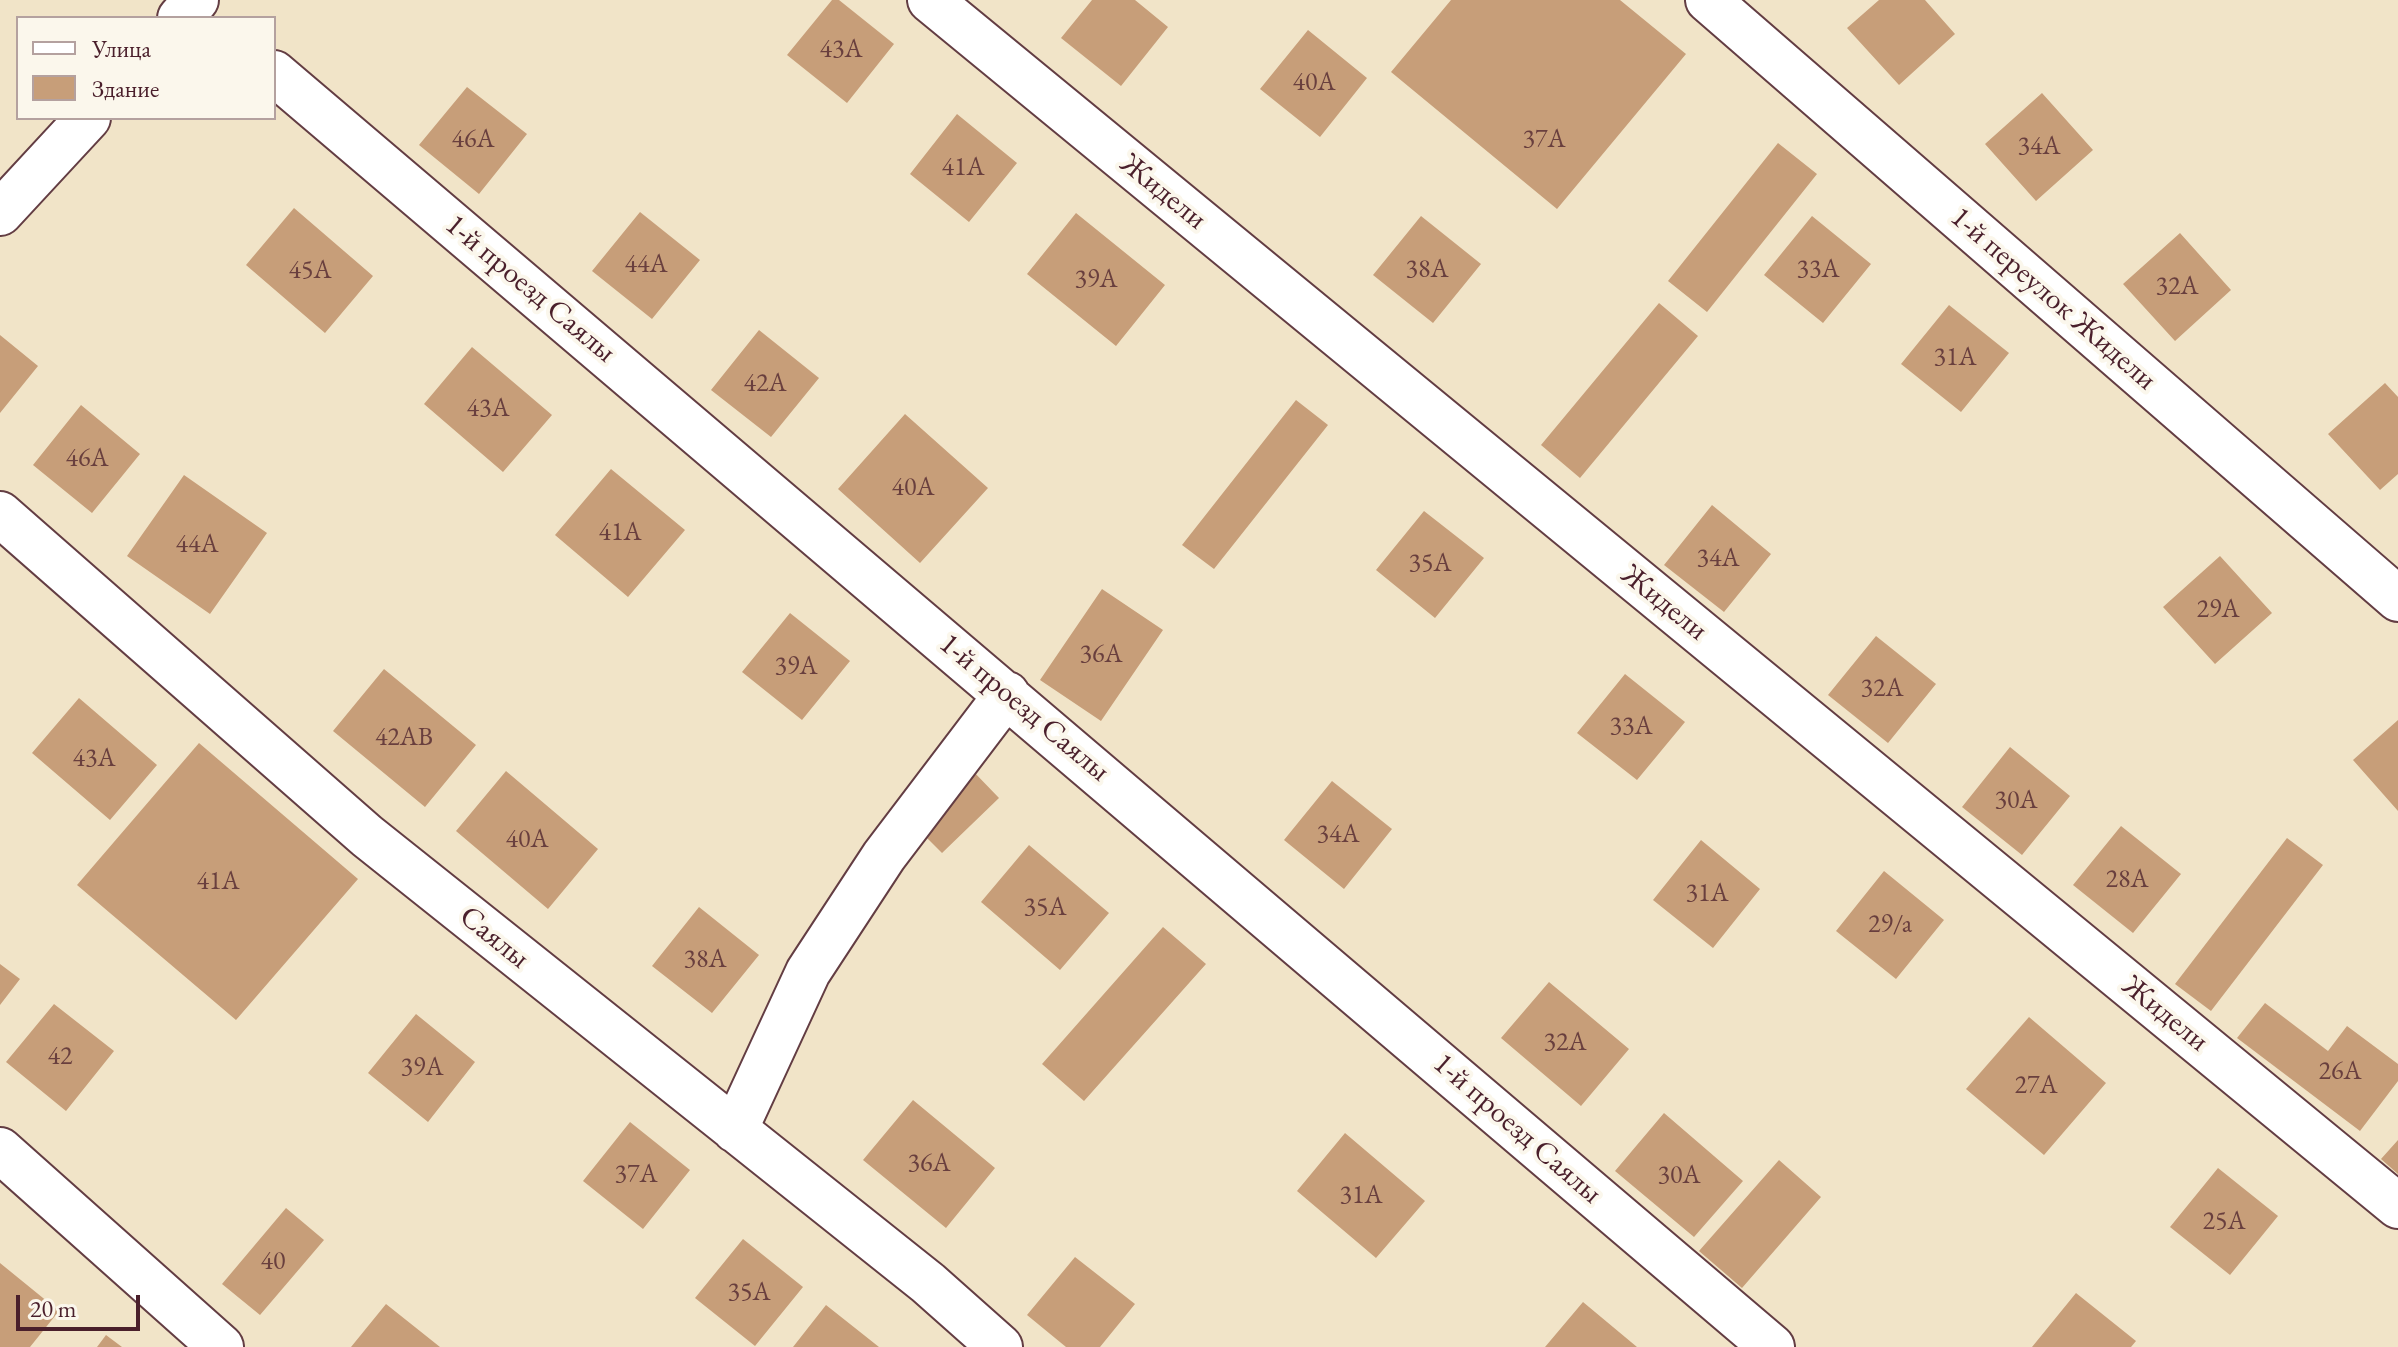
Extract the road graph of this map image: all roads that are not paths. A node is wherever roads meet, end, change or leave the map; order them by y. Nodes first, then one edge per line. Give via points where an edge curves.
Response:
1 (930, 0) edge
2 (1708, 0) edge
3 (276, 75) edge
4 (86, 120) edge
5 (0, 213) edge
6 (0, 514) edge
7 (2398, 599) edge
8 (1007, 694) junction
9 (735, 1130) junction
10 (0, 1150) edge
11 (2398, 1206) edge
12 (221, 1347) edge
13 (1000, 1347) edge
14 (1772, 1347) edge

1 - 11 street, Жидели
2 - 7 street, 1-й переулок Жидели
3 - 8 street, 1-й проезд Саялы
4 - 5 street
6 - 9 street, Саялы via 367,836
8 - 9 street via 884,856 808,972
8 - 14 street, 1-й проезд Саялы
9 - 13 street, Саялы
10 - 12 street

